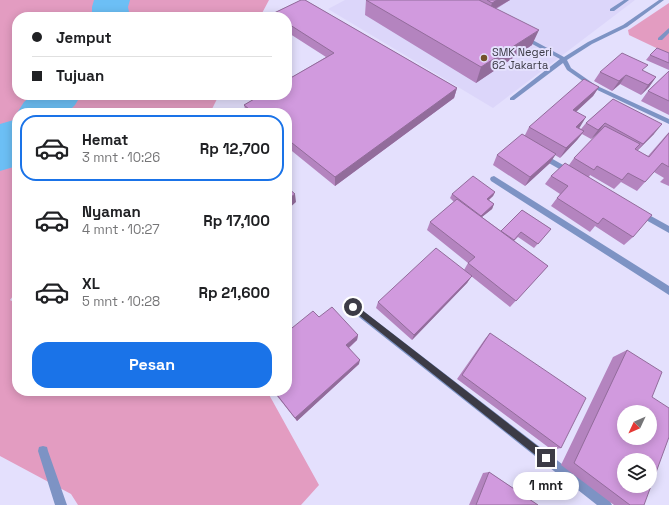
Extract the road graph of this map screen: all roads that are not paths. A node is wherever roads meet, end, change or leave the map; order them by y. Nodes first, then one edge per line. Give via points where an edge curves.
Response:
1 (627, 0) edge
2 (662, 0) edge
3 (612, 10) dead end
4 (669, 30) edge
5 (516, 33) edge
6 (660, 39) dead end
7 (564, 59) junction
8 (512, 99) dead end
9 (669, 122) edge
10 (537, 152) edge
11 (576, 176) edge
12 (494, 179) dead end
13 (636, 211) edge
14 (669, 230) edge
15 (669, 291) edge
16 (353, 307) dead end
17 (43, 451) dead end
18 (61, 505) edge
19 (606, 505) edge

1 - 3 street
2 - 7 street via 625,26
4 - 6 street
5 - 7 street
7 - 8 street
7 - 9 street via 569,69 593,86
10 - 11 street
12 - 15 street
13 - 14 street
16 - 19 street
17 - 18 street

